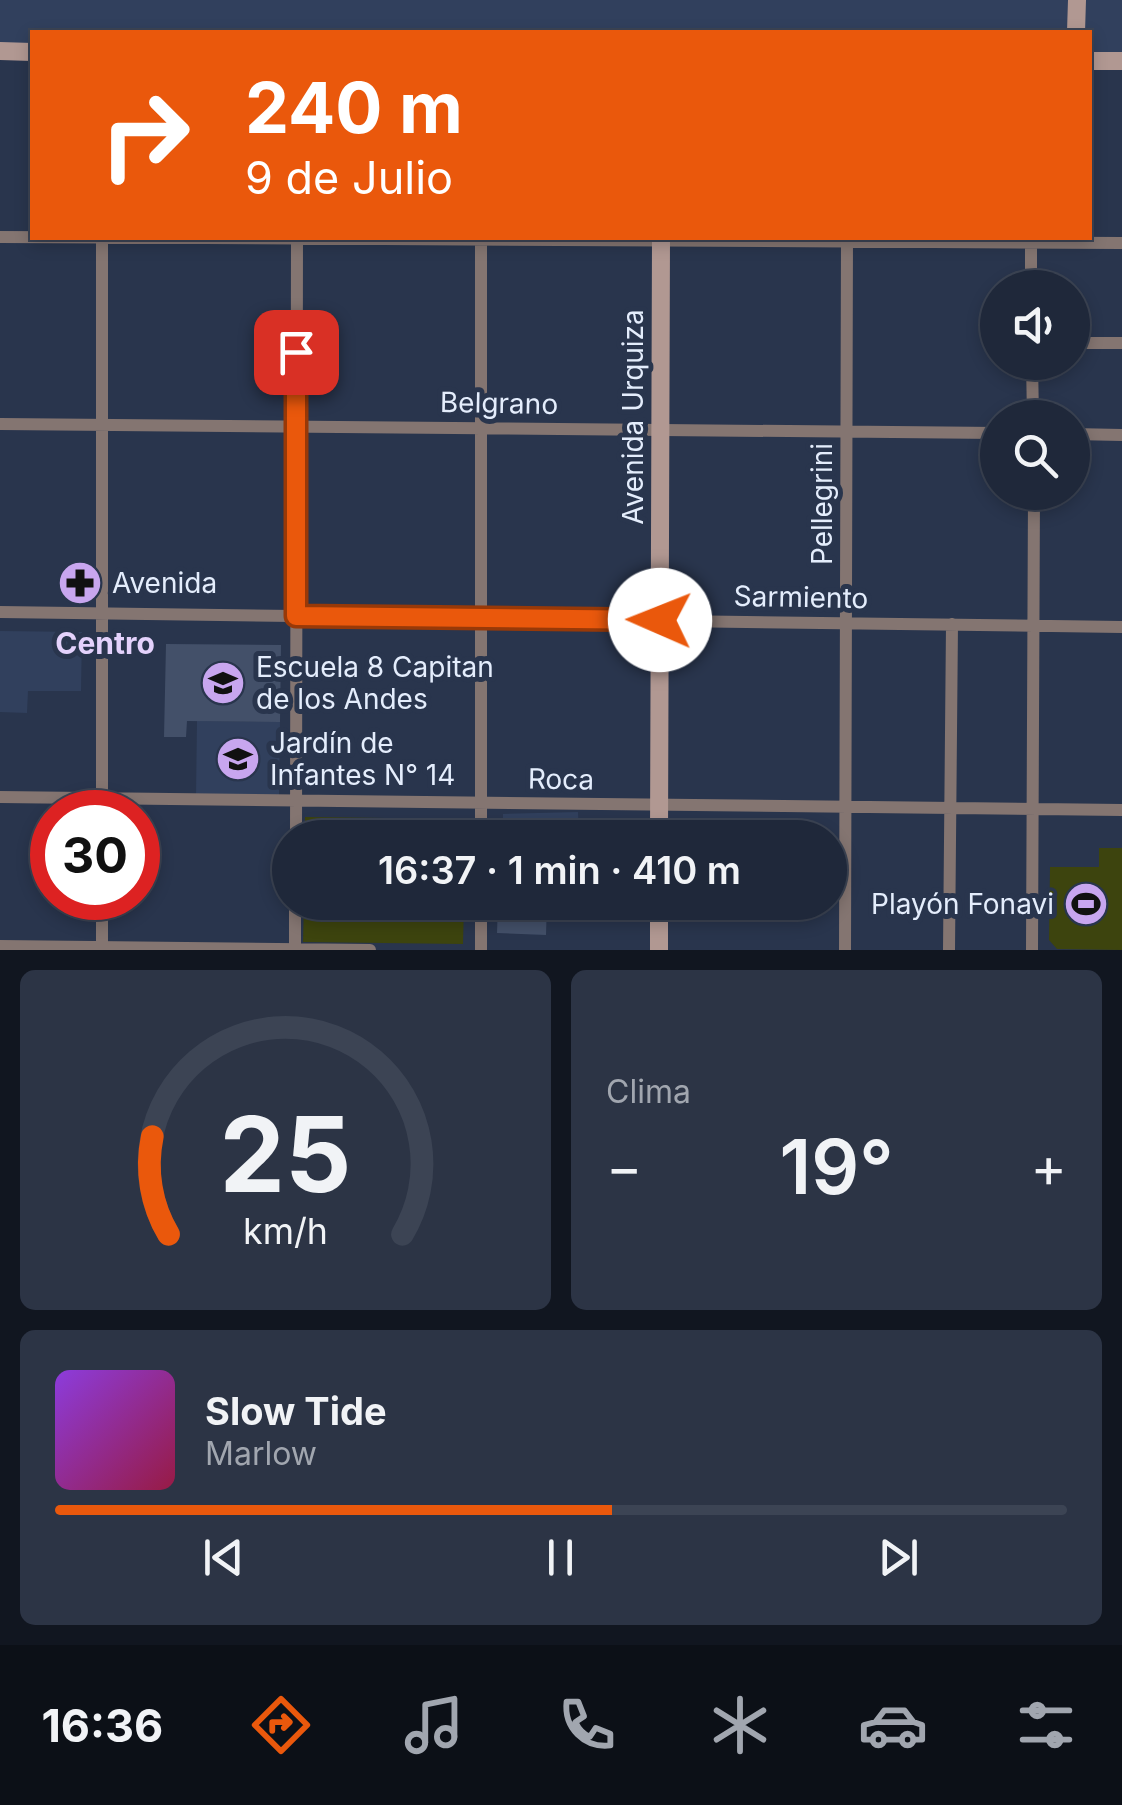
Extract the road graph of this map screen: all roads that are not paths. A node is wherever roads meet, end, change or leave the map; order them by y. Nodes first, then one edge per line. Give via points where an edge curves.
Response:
1 (1077, 0) edge
2 (1076, 30) edge
3 (0, 51) edge
4 (30, 52) edge
5 (1092, 61) edge
6 (1122, 62) edge
7 (0, 237) edge
8 (30, 237) edge
9 (102, 240) edge
10 (297, 240) edge
11 (480, 240) edge
12 (661, 240) edge
13 (847, 240) edge
14 (1031, 240) edge
15 (1122, 243) edge
16 (1032, 270) edge
17 (1090, 343) edge
18 (1122, 343) edge
19 (0, 424) edge
20 (102, 425) junction
21 (296, 426) junction
22 (481, 428) junction
23 (660, 430) junction
24 (847, 432) junction
25 (980, 433) edge
26 (1090, 434) edge
27 (1122, 434) edge
28 (1034, 510) edge
29 (0, 612) edge
30 (102, 613) junction
31 (296, 616) junction
32 (481, 618) junction
33 (660, 620) junction
34 (846, 623) junction
35 (952, 624) junction
36 (1036, 625) junction
37 (1122, 627) edge
38 (102, 790) edge
39 (0, 797) edge
40 (30, 797) edge
41 (160, 798) edge
42 (296, 800) junction
43 (481, 802) junction
44 (659, 806) junction
45 (846, 808) junction
46 (951, 809) junction
47 (1034, 810) junction
48 (1122, 810) edge
49 (296, 820) edge
50 (481, 820) edge
51 (659, 820) edge
52 (102, 920) edge
53 (296, 920) edge
54 (481, 920) edge
55 (659, 920) edge
56 (0, 946) edge
57 (102, 948) edge
58 (296, 949) edge
59 (370, 950) edge
60 (481, 950) edge
61 (658, 950) edge
62 (845, 950) edge
63 (950, 950) edge
64 (1032, 950) edge

1 - 2 street
3 - 4 street
5 - 6 street
7 - 8 street
9 - 20 street
10 - 21 street
11 - 22 street
12 - 23 street, Avenida Urquiza
13 - 24 street, Pellegrini
14 - 15 street
14 - 16 street
17 - 18 street
19 - 20 street, Belgrano
20 - 21 street, Belgrano
20 - 30 street
21 - 22 street, Belgrano
21 - 31 street
22 - 23 street, Belgrano
22 - 32 street
23 - 24 street, Belgrano
23 - 33 street, Avenida Urquiza
24 - 25 street, Belgrano
24 - 34 street, Pellegrini
26 - 27 street
28 - 36 street
29 - 30 street, Sarmiento
30 - 31 street, Sarmiento
30 - 38 street
31 - 32 street, Sarmiento
31 - 42 street
32 - 33 street, Sarmiento
32 - 43 street
33 - 34 street, Sarmiento
33 - 44 street, Avenida Urquiza
34 - 35 street, Sarmiento
34 - 45 street, Pellegrini
35 - 36 street, Sarmiento
35 - 46 street
36 - 37 street, Sarmiento
36 - 47 street
39 - 40 street, Roca
41 - 42 street, Roca
42 - 43 street, Roca
42 - 49 street
43 - 44 street, Roca
43 - 50 street
44 - 45 street, Roca
44 - 51 street, Avenida Urquiza
45 - 46 street, Roca
45 - 62 street, Pellegrini
46 - 47 street, Roca
46 - 63 street
47 - 48 street, Roca
47 - 64 street
52 - 57 street
53 - 58 street
54 - 60 street
55 - 61 street
56 - 57 street
57 - 58 street
58 - 59 street

